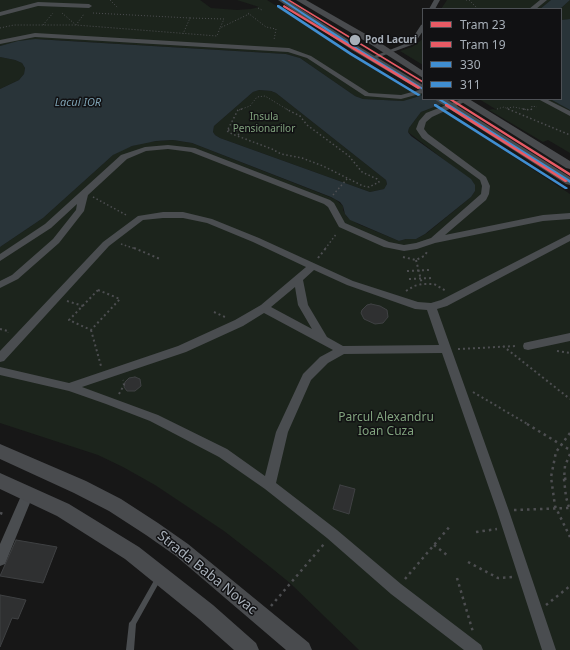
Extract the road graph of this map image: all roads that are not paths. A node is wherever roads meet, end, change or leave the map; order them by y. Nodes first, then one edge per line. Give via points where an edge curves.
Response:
1 (282, 0) edge
2 (300, 0) edge
3 (544, 0) edge
4 (89, 6) dead end
5 (533, 8) edge
6 (0, 14) edge
7 (422, 28) edge
8 (0, 42) edge
9 (389, 53) junction
10 (372, 58) junction
11 (422, 74) edge
12 (422, 89) edge
13 (422, 90) edge
14 (441, 100) edge
15 (464, 100) edge
16 (466, 100) edge
17 (543, 100) edge
18 (570, 114) edge
19 (570, 166) edge
20 (570, 182) edge
21 (84, 192) junction
22 (570, 216) edge
23 (570, 237) edge
24 (434, 240) junction
25 (0, 258) edge
26 (313, 266) junction
27 (298, 280) junction
28 (0, 285) edge
29 (431, 307) junction
30 (264, 308) junction
31 (570, 337) edge
32 (322, 338) junction
33 (528, 346) road end
34 (447, 349) junction
35 (342, 350) junction
36 (0, 358) edge
37 (0, 371) edge
38 (69, 387) junction
39 (0, 451) edge
40 (0, 481) edge
41 (269, 485) junction
42 (28, 493) junction
43 (1, 553) edge
44 (161, 575) junction
45 (130, 650) edge
46 (249, 650) edge
47 (302, 650) edge
48 (476, 650) edge
49 (549, 650) edge

1 - 10 main road
2 - 9 main road
3 - 5 street
4 - 6 street via 38,4
7 - 9 street via 412,43
8 - 13 street via 34,35 289,50 309,57 367,95 401,98
9 - 10 street
9 - 11 main road
10 - 12 main road
14 - 20 main road
15 - 19 main road
16 - 24 street via 429,115 420,126 422,134 480,177 486,186 483,198
17 - 18 street
21 - 24 street via 118,161 131,153 152,148 182,147 327,202 342,225 387,245 410,248
21 - 25 street via 48,226
21 - 28 street via 80,211 56,241 15,277
22 - 24 street via 543,218
23 - 29 street via 454,298
26 - 27 street
26 - 29 street via 350,283 418,306
26 - 36 street via 209,221 183,215 163,215 136,220 106,244
27 - 30 street
27 - 32 street via 303,305
29 - 34 street
30 - 32 street
30 - 38 street via 240,323 182,349
31 - 33 street
32 - 35 street
34 - 35 street
34 - 49 street
35 - 41 street via 320,363 307,377 282,432
37 - 38 street
38 - 41 street via 154,418 223,453
39 - 47 main road, Strada Baba Novac via 80,487 115,505 152,529 182,550
40 - 42 main road
41 - 48 street via 332,534 396,589
42 - 43 street
42 - 44 main road via 96,530
44 - 45 lane via 133,623
44 - 46 main road

